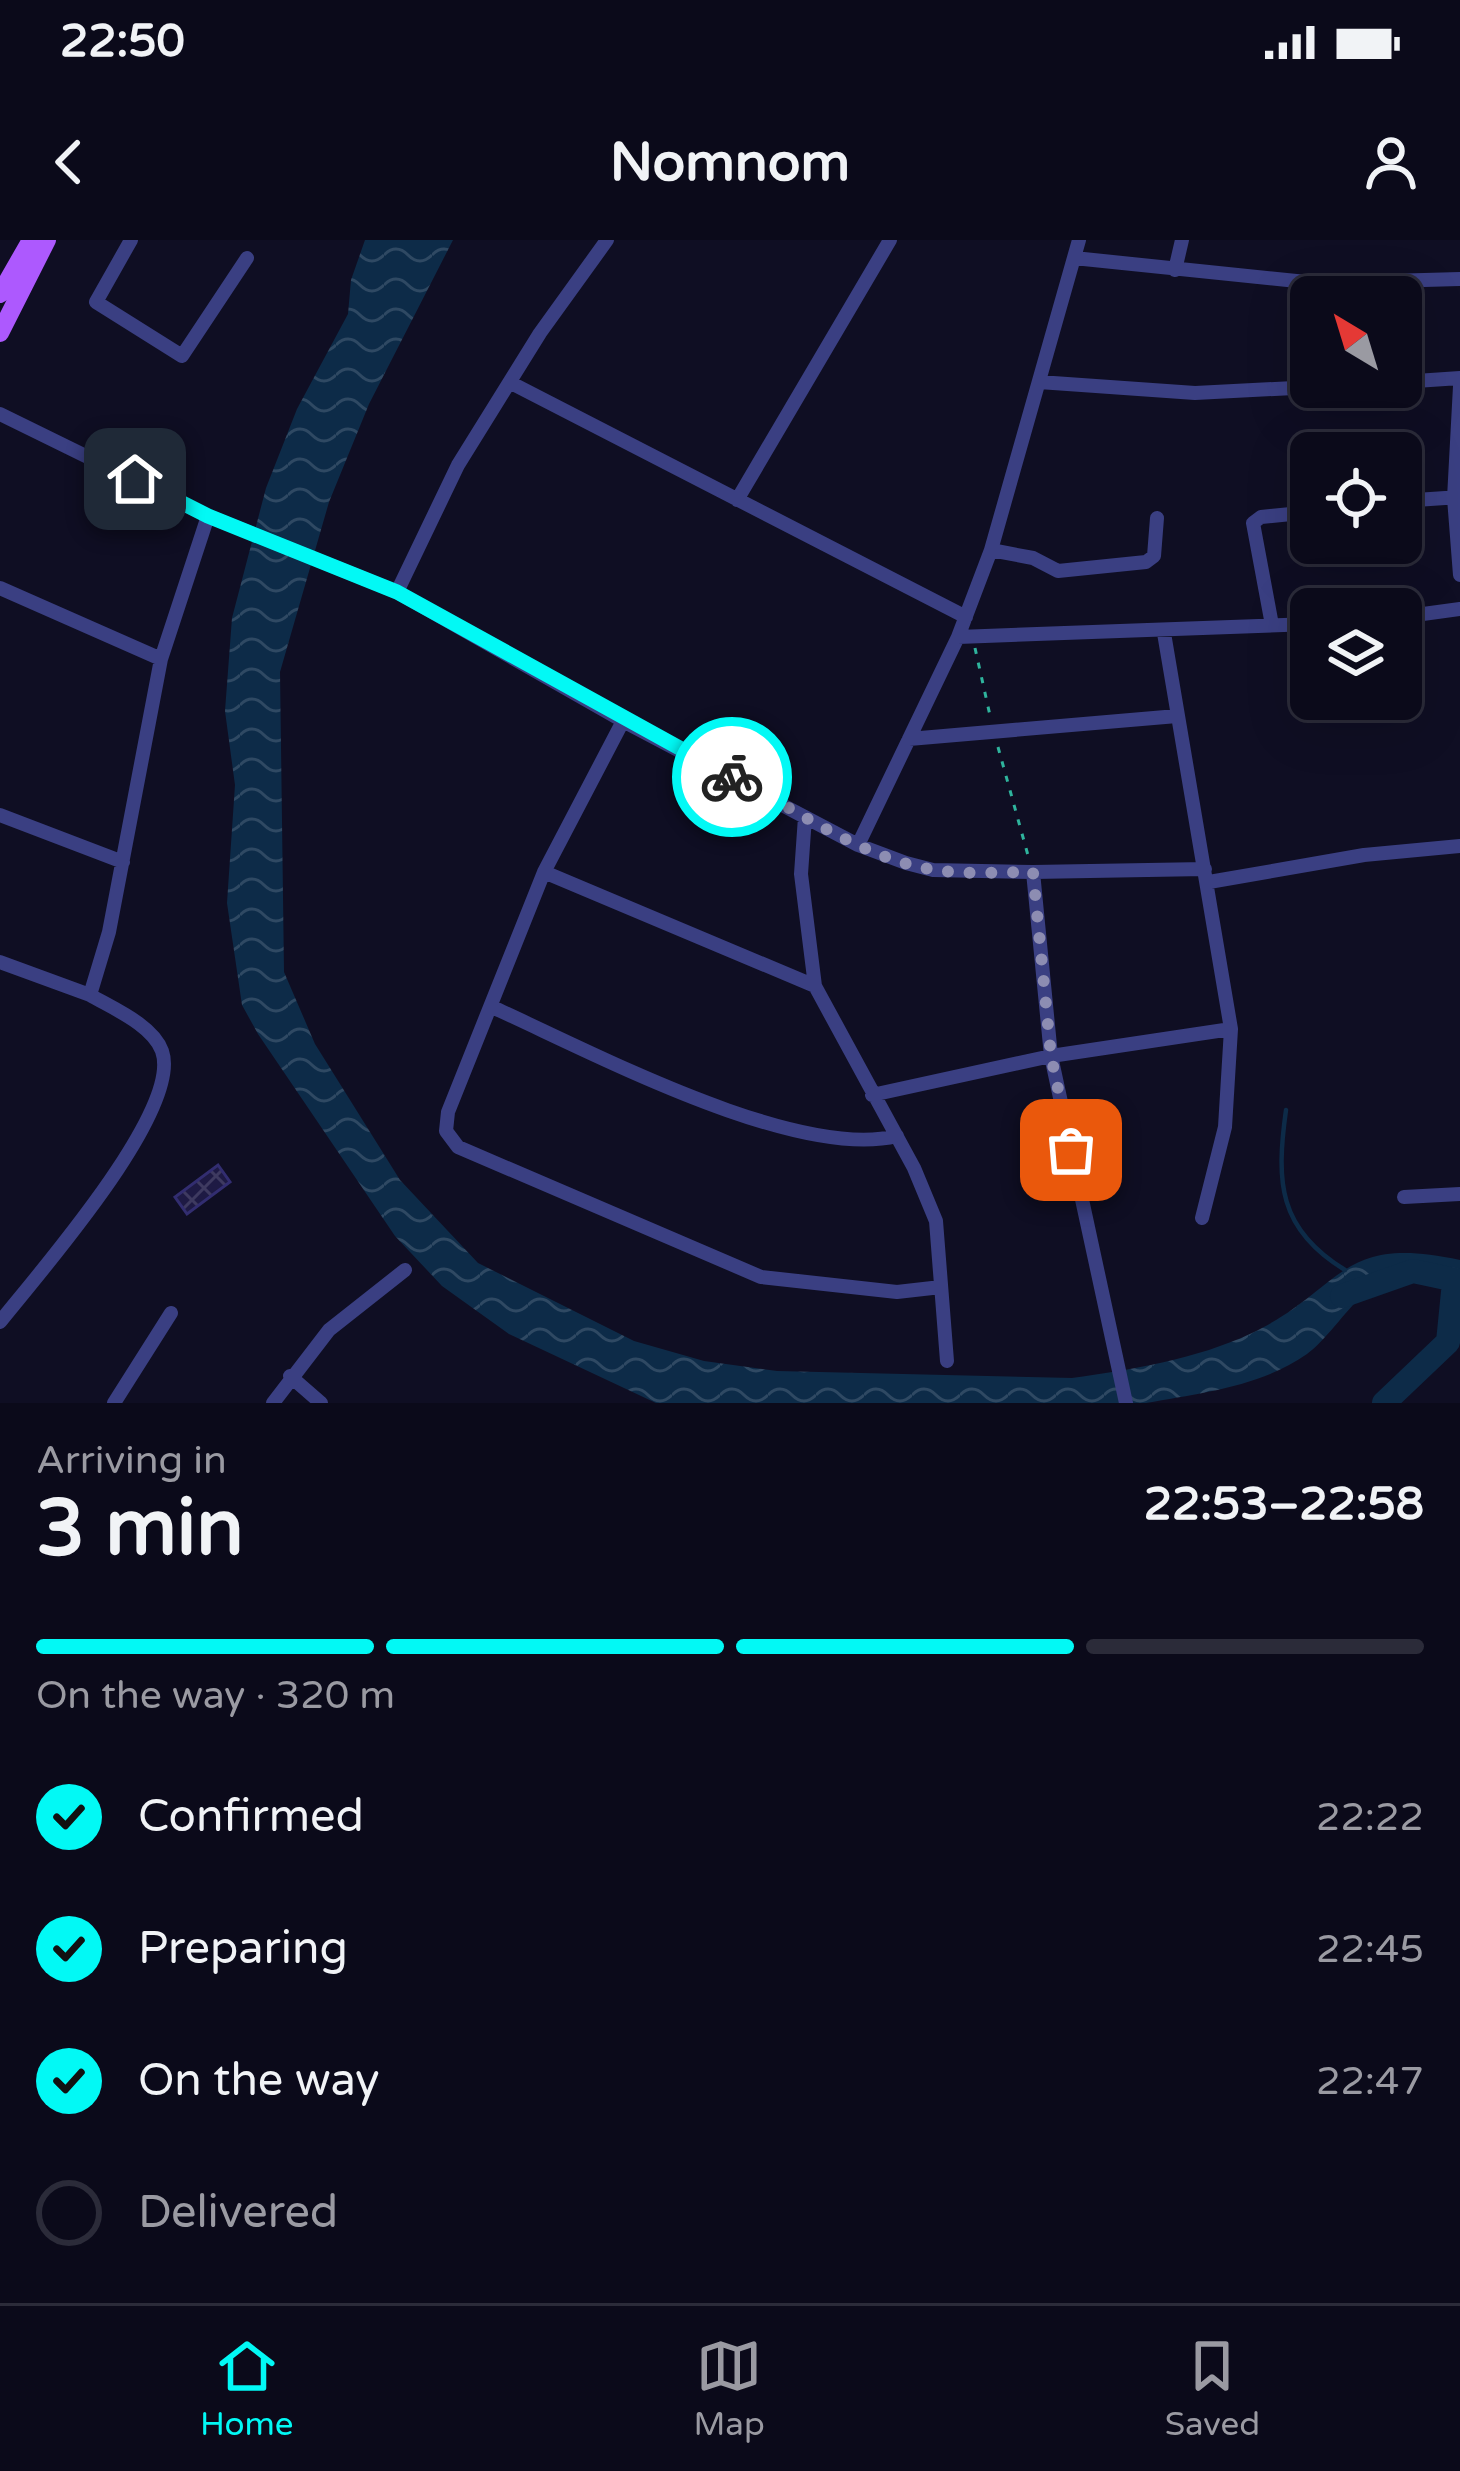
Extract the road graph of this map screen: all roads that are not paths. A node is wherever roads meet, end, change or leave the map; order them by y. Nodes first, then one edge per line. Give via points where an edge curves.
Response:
1 (31, 240) edge
2 (47, 240) edge
3 (131, 240) edge
4 (607, 240) edge
5 (1079, 240) edge
6 (1182, 240) edge
7 (888, 241) edge
8 (248, 258) dead end
9 (1073, 258) junction
10 (1175, 270) junction
11 (1460, 279) edge
12 (0, 294) edge
13 (0, 333) edge
14 (1040, 382) junction
15 (1422, 382) edge
16 (1460, 382) edge
17 (511, 383) junction
18 (1290, 388) edge
19 (0, 414) edge
20 (1457, 497) edge
21 (737, 500) junction
22 (1422, 500) edge
23 (208, 516) junction
24 (1290, 516) edge
25 (1157, 518) dead end
26 (991, 550) junction
27 (1460, 575) edge
28 (0, 588) edge
29 (397, 592) junction
30 (1460, 609) edge
31 (1422, 614) edge
32 (966, 617) junction
33 (1272, 625) junction
34 (1290, 625) edge
35 (1164, 633) junction
36 (966, 639) junction
37 (161, 659) junction
38 (1177, 716) junction
39 (622, 721) junction
40 (909, 739) junction
41 (0, 815) edge
42 (805, 817) junction
43 (858, 845) junction
44 (1460, 846) edge
45 (123, 862) junction
46 (544, 872) junction
47 (1033, 872) junction
48 (1207, 876) junction
49 (0, 962) edge
50 (815, 986) junction
51 (90, 995) junction
52 (492, 1007) junction
53 (1232, 1029) junction
54 (1051, 1056) junction
55 (872, 1095) junction
56 (897, 1136) junction
57 (1460, 1194) edge
58 (1404, 1197) dead end
59 (1202, 1217) dead end
60 (405, 1270) dead end
61 (941, 1287) junction
62 (171, 1313) dead end
63 (0, 1322) edge
64 (947, 1361) dead end
65 (290, 1376) junction
66 (114, 1403) edge
67 (273, 1403) edge
68 (321, 1403) edge
69 (1126, 1403) edge

1 - 12 main road
2 - 13 main road
3 - 8 street via 97,306 182,356
4 - 17 street
5 - 9 street
6 - 10 street
7 - 21 street
9 - 10 street
9 - 14 street
10 - 11 street via 1316,284
14 - 18 street via 1195,393
14 - 26 street
15 - 16 street
16 - 20 street
17 - 21 street
17 - 29 street via 447,484
19 - 23 street
20 - 22 street
20 - 27 street
21 - 32 street
23 - 29 street
23 - 37 street
24 - 33 street via 1253,523
25 - 26 street via 1154,556 1146,562 1058,571
26 - 32 street
28 - 37 street
29 - 39 street
30 - 31 street
32 - 36 street
33 - 34 street
33 - 35 street
35 - 36 street
35 - 38 street
36 - 40 street
37 - 45 street
38 - 40 street
38 - 48 street
39 - 42 street
39 - 46 street
40 - 43 street
41 - 45 street
42 - 43 street
42 - 50 street via 802,874
43 - 47 street via 933,870
44 - 48 street
45 - 51 street
46 - 50 street
46 - 52 street
47 - 48 street
47 - 54 street
48 - 53 street
49 - 51 street
50 - 55 street
51 - 63 street via 158,1041 163,1076 115,1176
52 - 56 street via 686,1093 815,1136 848,1143
52 - 61 street via 448,1112 446,1131 458,1147 761,1277 896,1292
53 - 54 street
53 - 59 street via 1225,1127
54 - 55 street
54 - 69 street
55 - 56 street
56 - 61 street via 936,1221
57 - 58 street
60 - 65 street via 329,1330
61 - 64 street
62 - 66 street
65 - 67 street
65 - 68 street

